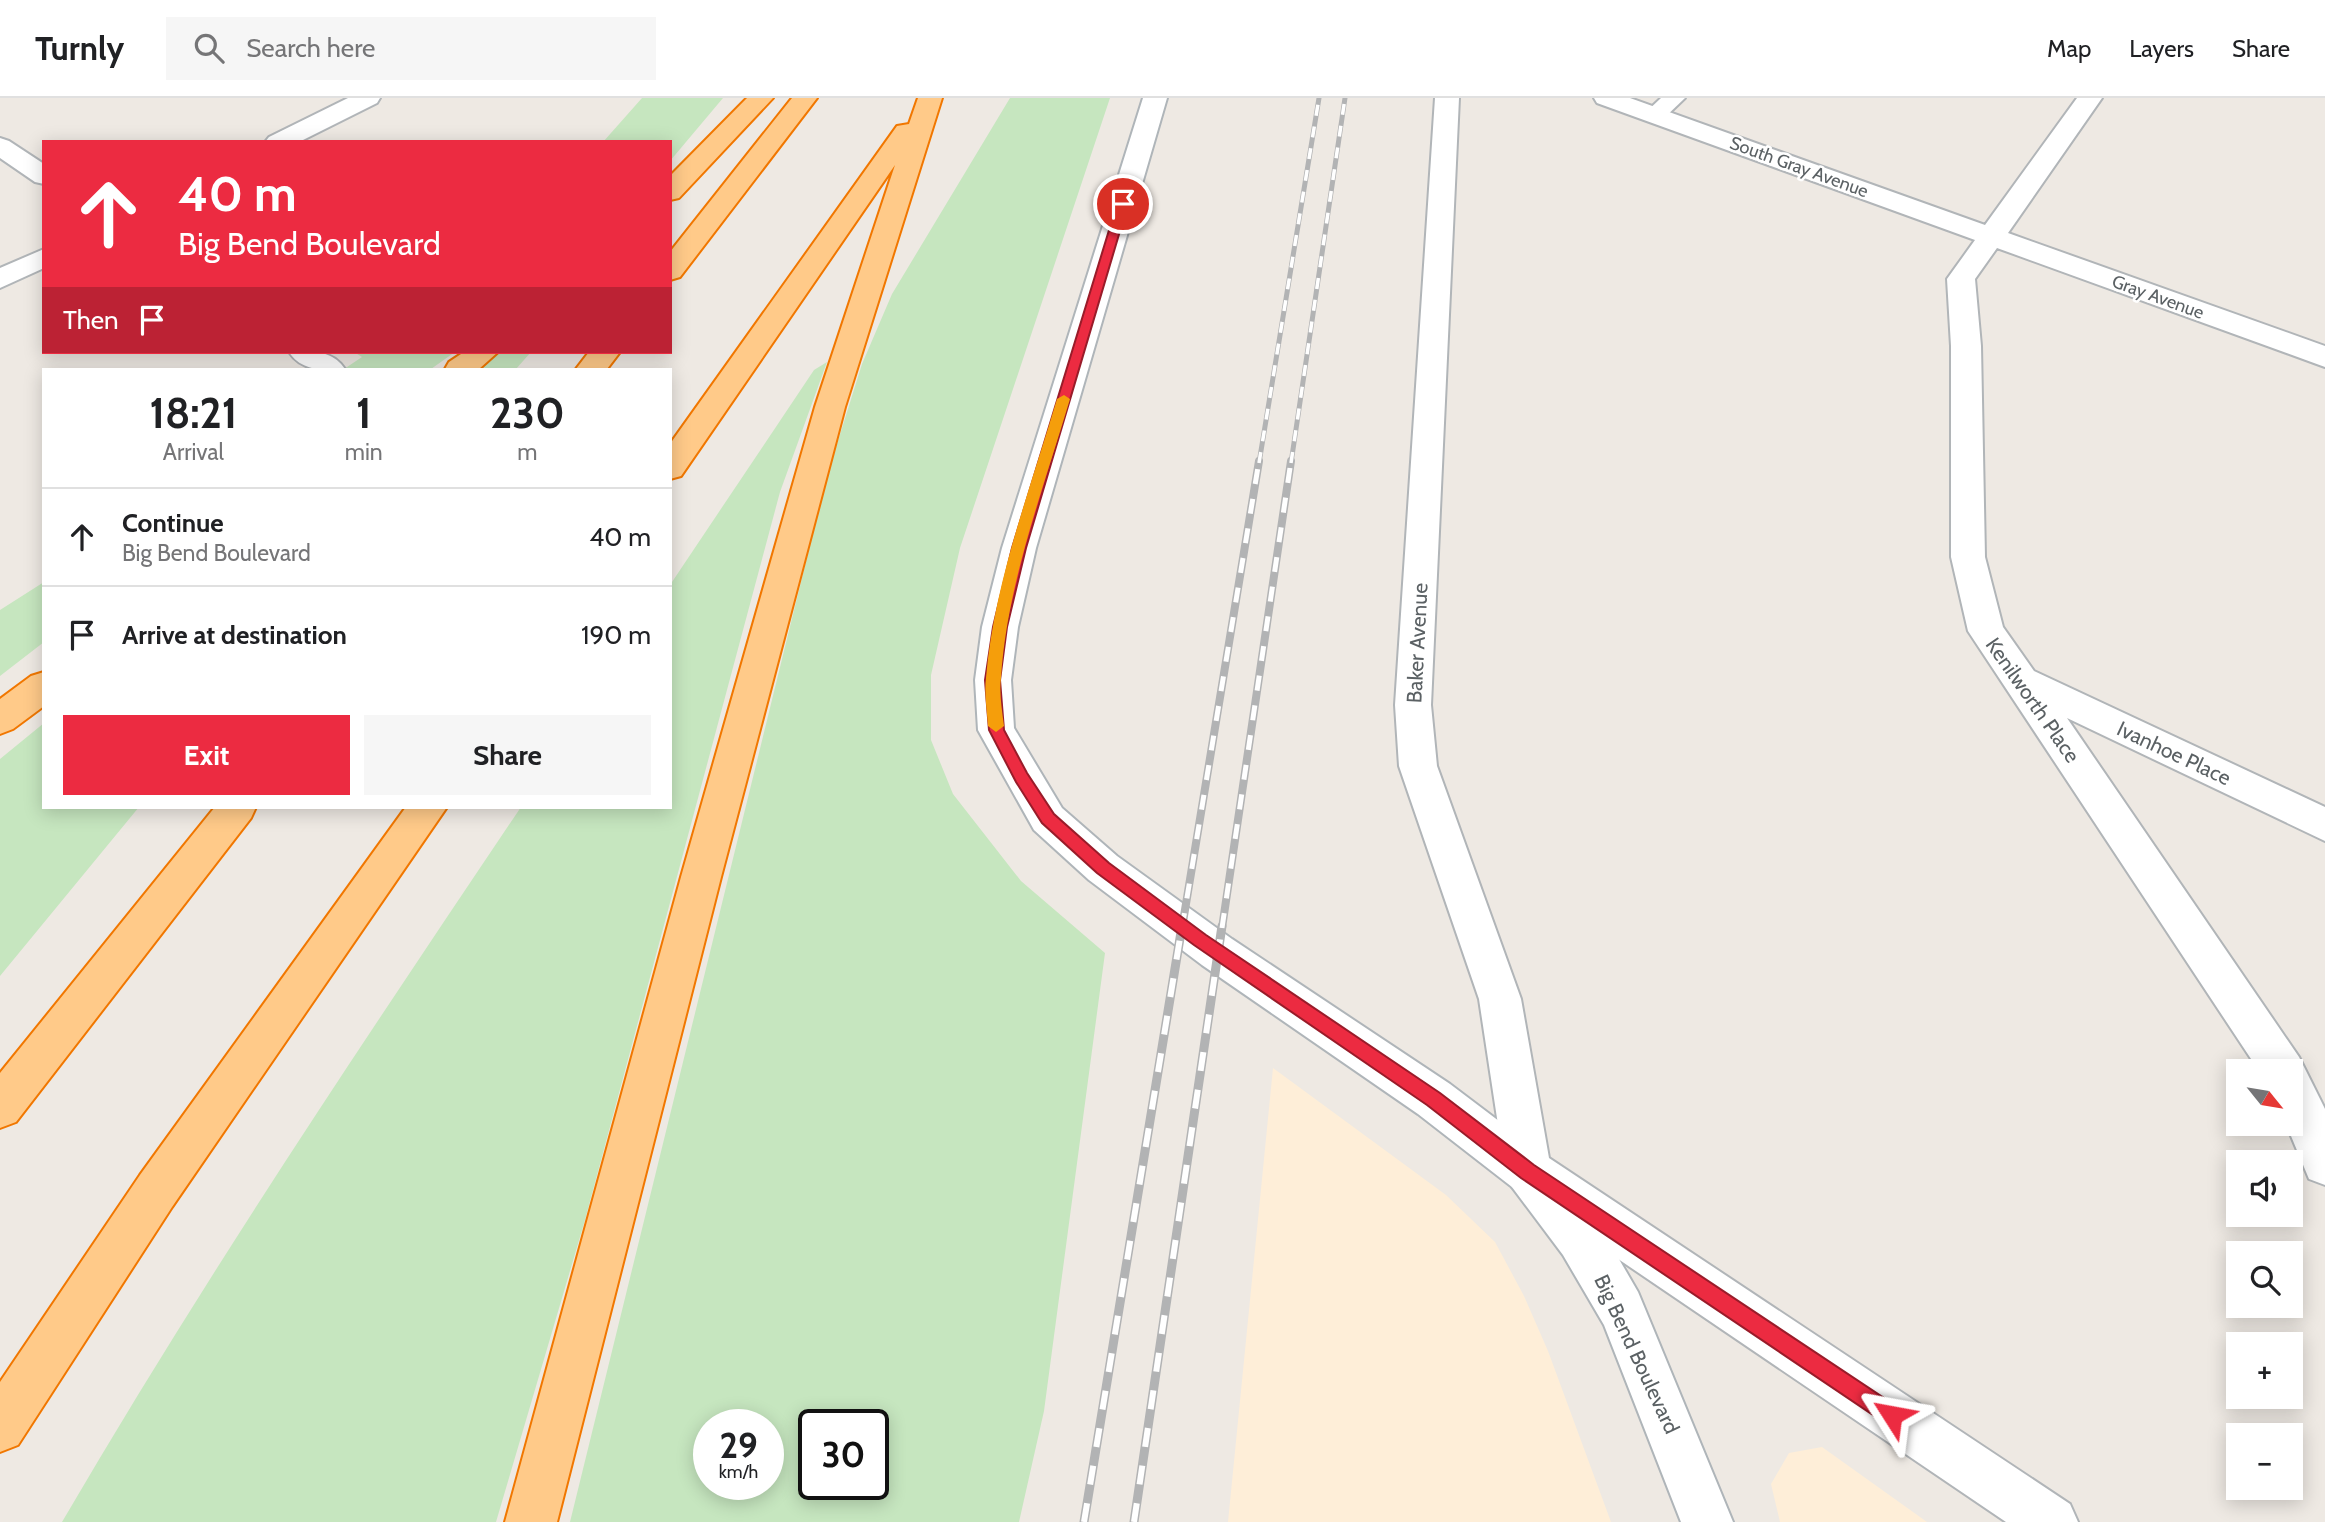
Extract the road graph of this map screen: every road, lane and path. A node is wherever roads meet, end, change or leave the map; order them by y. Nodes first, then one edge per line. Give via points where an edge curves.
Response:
1 (368, 98) edge
2 (761, 98) edge
3 (805, 98) edge
4 (929, 98) edge
5 (1155, 98) edge
6 (1447, 98) edge
7 (1606, 98) edge
8 (2090, 98) edge
9 (1664, 107) edge
10 (282, 140) edge
11 (0, 146) edge
12 (42, 175) edge
13 (672, 190) edge
14 (1992, 237) junction
15 (42, 258) edge
16 (672, 268) edge
17 (0, 279) edge
18 (307, 354) edge
19 (480, 354) edge
20 (603, 354) edge
21 (2325, 357) edge
22 (328, 368) edge
23 (461, 368) edge
24 (592, 368) edge
25 (672, 465) edge
26 (2022, 681) junction
27 (42, 687) edge
28 (0, 719) edge
29 (235, 809) edge
30 (427, 809) edge
31 (2325, 825) edge
32 (2276, 1059) edge
33 (0, 1107) edge
34 (2303, 1111) edge
35 (2325, 1163) edge
36 (1528, 1171) junction
37 (0, 1427) edge
38 (531, 1522) edge
39 (1707, 1522) edge
40 (2052, 1522) edge

1 - 10 street
2 - 13 highway
3 - 16 highway
4 - 25 highway
4 - 38 highway via 830,407
5 - 36 street, Big Bend Boulevard via 1019,548 993,680 996,730 1048,819 1103,868 1217,952 1434,1099
6 - 36 street, Baker Avenue via 1413,705 1418,766 1500,999
7 - 9 street, South Gray Avenue
8 - 14 street, Kenilworth Place
9 - 14 street, South Gray Avenue
11 - 12 street
14 - 21 street, Gray Avenue
14 - 26 street, Kenilworth Place via 1961,279 1968,557 1986,631
15 - 17 street
18 - 22 street
19 - 23 highway
20 - 24 highway
26 - 31 street, Ivanhoe Place
26 - 32 street, Kenilworth Place
27 - 28 highway
29 - 33 highway
30 - 37 highway via 260,1041
34 - 35 street
36 - 39 street, Big Bend Boulevard via 1580,1238 1620,1309
36 - 40 street

